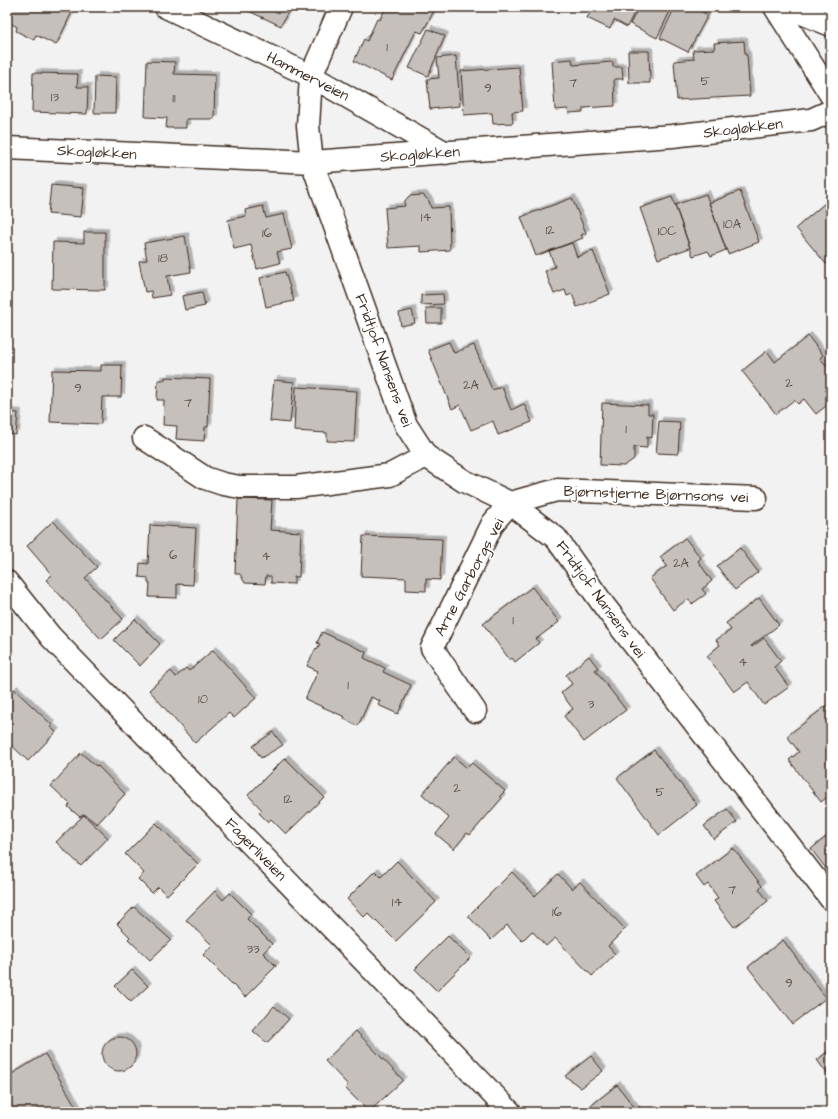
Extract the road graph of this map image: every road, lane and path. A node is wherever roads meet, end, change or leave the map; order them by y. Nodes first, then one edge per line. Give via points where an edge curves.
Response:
1 (166, 7) edge
2 (341, 7) edge
3 (775, 7) edge
4 (787, 7) edge
5 (831, 25) edge
6 (311, 76) junction
7 (831, 95) edge
8 (831, 112) edge
9 (7, 148) edge
10 (446, 153) junction
11 (312, 162) junction
12 (144, 438) dead end
13 (426, 456) junction
14 (756, 498) dead end
15 (510, 502) junction
16 (7, 582) edge
17 (475, 712) dead end
18 (831, 899) edge
19 (510, 1112) edge

1 - 6 street, Hammerveien
2 - 6 street
3 - 7 street
4 - 5 street
6 - 10 street, Hammerveien
6 - 11 street, Fridtjof Nansens vei via 308,126
8 - 10 street, Skogløkken via 811,120 672,136
9 - 11 street, Skogløkken
10 - 11 street, Skogløkken
11 - 13 street, Fridtjof Nansens vei via 406,425
12 - 13 street via 205,478 240,487 296,487 390,475
13 - 15 street, Fridtjof Nansens vei via 464,481
14 - 15 street, Bjørnstjerne Bjørnsons vei via 557,490
15 - 17 street, Arne Garborgs vei via 493,523 432,648
15 - 18 street, Fridtjof Nansens vei via 556,538 604,607
16 - 19 street, Fagerliveien via 51,637

